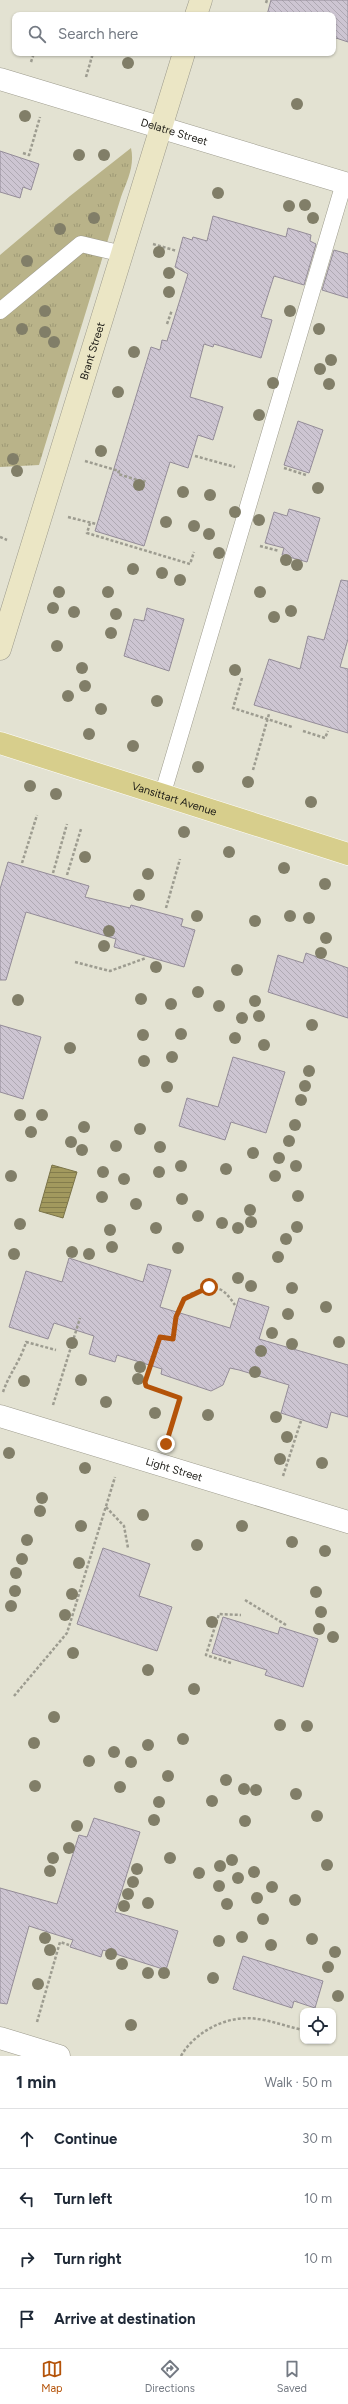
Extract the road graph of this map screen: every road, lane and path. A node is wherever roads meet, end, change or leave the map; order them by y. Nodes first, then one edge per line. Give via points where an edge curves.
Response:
1 (201, 0) edge
2 (197, 12) edge
3 (33, 56) edge
4 (92, 56) edge
5 (183, 56) edge
6 (31, 63) dead end
7 (0, 79) edge
8 (85, 80) dead end
9 (42, 111) dead end
10 (160, 129) junction
11 (23, 153) dead end
12 (346, 184) edge
13 (147, 243) dead end
14 (177, 251) dead end
15 (123, 254) junction
16 (172, 310) dead end
17 (0, 311) edge
18 (167, 324) dead end
19 (195, 456) dead end
20 (80, 460) dead end
21 (258, 474) junction
22 (146, 478) dead end
23 (64, 515) dead end
24 (90, 523) junction
25 (96, 524) dead end
26 (194, 552) dead end
27 (0, 649) edge
28 (242, 678) dead end
29 (269, 714) dead end
30 (268, 719) junction
31 (292, 727) dead end
32 (303, 731) dead end
33 (328, 731) dead end
34 (0, 743) edge
35 (253, 770) dead end
36 (162, 796) junction
37 (37, 815) dead end
38 (67, 824) dead end
39 (81, 829) dead end
40 (348, 854) edge
41 (180, 859) dead end
42 (22, 863) dead end
43 (53, 873) dead end
44 (66, 875) dead end
45 (166, 908) dead end
46 (146, 958) dead end
47 (75, 962) dead end
48 (235, 1305) dead end
49 (80, 1318) dead end
50 (56, 1350) dead end
51 (1, 1406) edge
52 (52, 1411) dead end
53 (301, 1421) dead end
54 (166, 1444) dead end
55 (116, 1472) dead end
56 (282, 1480) dead end
57 (106, 1507) junction
58 (348, 1522) edge
59 (128, 1548) dead end
60 (246, 1600) dead end
61 (241, 1615) dead end
62 (286, 1625) dead end
63 (231, 1663) dead end
64 (14, 1696) dead end
65 (69, 1945) dead end
66 (35, 2026) dead end
67 (300, 2029) edge
68 (0, 2038) edge
69 (59, 2056) edge
70 (181, 2056) edge

1 - 2 street
3 - 6 path
4 - 8 path
5 - 10 street, Brant Street
7 - 10 street, Delatre Street
9 - 11 path via 29,155
10 - 12 street, Delatre Street
10 - 15 street, Brant Street
12 - 21 lane
13 - 14 path
15 - 17 lane via 81,244
15 - 27 street, Brant Street
16 - 18 path
19 - 21 path
20 - 22 path via 120,470 118,474 144,482
21 - 36 lane
23 - 24 path
24 - 25 path
24 - 26 path via 87,533 190,564
28 - 30 path via 233,708
29 - 30 path
30 - 31 path
30 - 35 path
32 - 33 path via 325,738
34 - 36 main road, Vansittart Avenue
36 - 40 main road, Vansittart Avenue
37 - 42 path
38 - 43 path
39 - 44 path
41 - 45 path
46 - 47 path via 110,971
48 - 54 path via 225,1292 217,1288 209,1287 192,1293 184,1299 179,1308 173,1339 160,1337 145,1382 146,1386 180,1398
49 - 52 path
50 - 51 path via 26,1342 20,1361 6,1383
51 - 58 street, Light Street
53 - 56 path
55 - 57 path
57 - 59 path via 124,1526
57 - 64 path via 67,1633
60 - 62 path
61 - 63 path via 219,1614 206,1655
65 - 66 path via 60,1942
67 - 70 path via 256,2018 227,2021 188,2043
68 - 69 street

